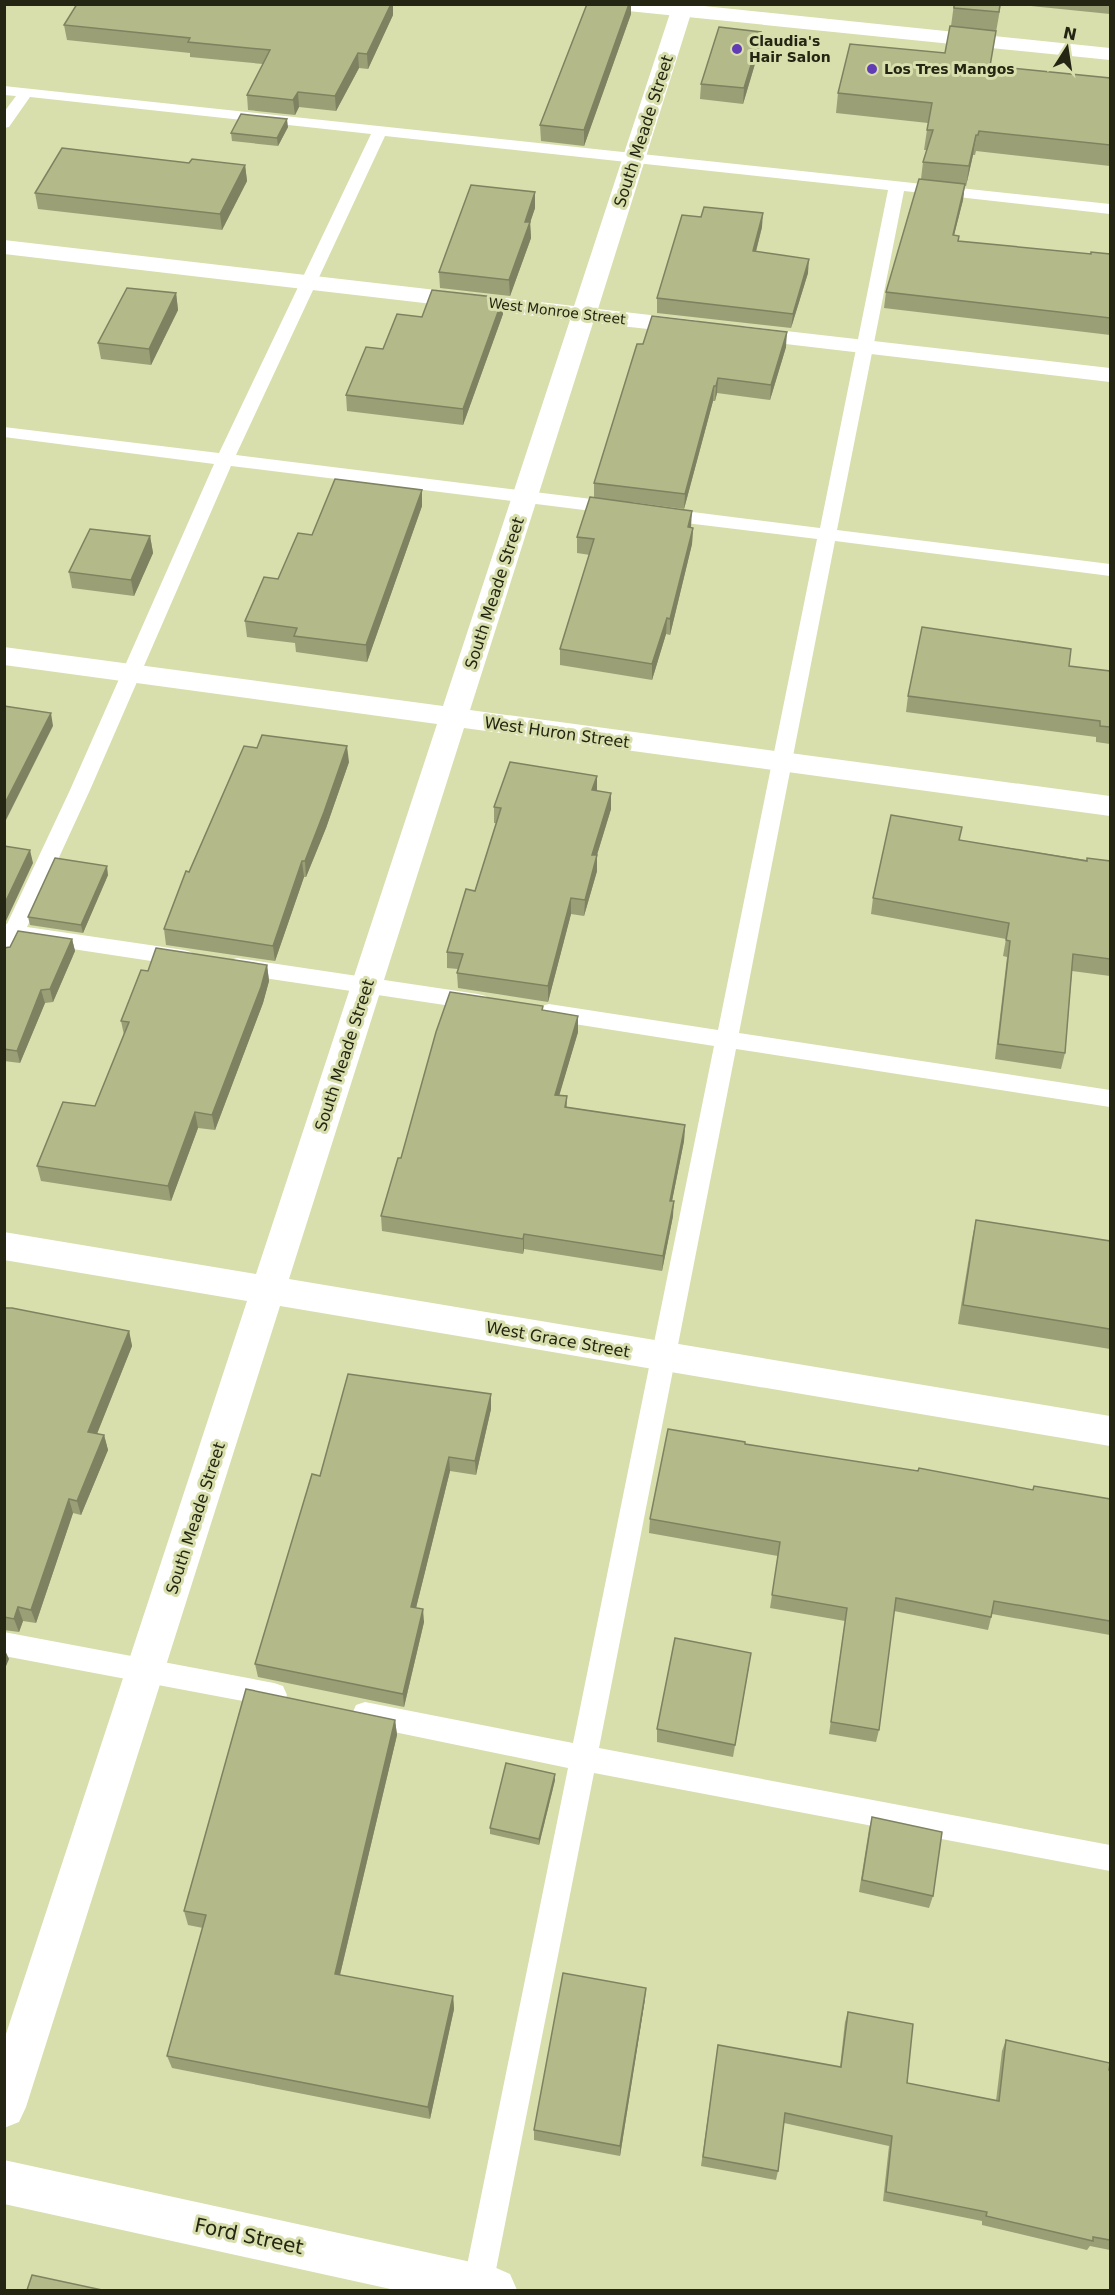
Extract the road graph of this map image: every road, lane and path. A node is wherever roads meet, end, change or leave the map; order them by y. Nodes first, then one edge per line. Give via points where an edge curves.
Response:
1 (618, 4) edge
2 (683, 8) edge
3 (1110, 54) edge
4 (4, 90) edge
5 (24, 93) junction
6 (4, 124) edge
7 (380, 131) junction
8 (634, 158) junction
9 (897, 186) junction
10 (1110, 209) edge
11 (4, 247) edge
12 (310, 283) junction
13 (584, 314) junction
14 (865, 347) junction
15 (1110, 375) edge
16 (4, 432) edge
17 (225, 459) junction
18 (525, 497) junction
19 (827, 535) junction
20 (1110, 570) edge
21 (4, 656) edge
22 (129, 673) junction
23 (453, 717) junction
24 (782, 762) junction
25 (1110, 806) edge
26 (9, 932) edge
27 (4, 952) edge
28 (366, 986) junction
29 (494, 1004) edge
30 (529, 1009) edge
31 (726, 1038) junction
32 (1110, 1100) edge
33 (4, 1246) edge
34 (268, 1290) junction
35 (663, 1356) junction
36 (1110, 1431) edge
37 (4, 1644) edge
38 (146, 1669) junction
39 (296, 1700) edge
40 (341, 1709) edge
41 (583, 1758) junction
42 (1110, 1858) edge
43 (4, 2107) edge
44 (4, 2182) edge
45 (482, 2289) edge

1 - 2 street
2 - 3 street
2 - 8 street, South Meade Street
4 - 5 lane
5 - 6 lane
5 - 7 lane
7 - 8 lane
7 - 12 lane
8 - 9 lane
8 - 13 street, South Meade Street
9 - 10 lane
9 - 14 lane
11 - 12 street, West Monroe Street
12 - 13 street, West Monroe Street
12 - 17 lane
13 - 14 street, West Monroe Street
13 - 18 street, South Meade Street
14 - 15 street, West Monroe Street
14 - 19 lane
16 - 17 lane
17 - 18 lane
17 - 22 lane
18 - 19 lane
18 - 23 street, South Meade Street
19 - 20 lane
19 - 24 lane
21 - 22 street, West Huron Street
22 - 23 street, West Huron Street
22 - 26 lane via 112,717
23 - 24 street, West Huron Street
23 - 28 street, South Meade Street
24 - 25 street, West Huron Street
24 - 31 lane
26 - 27 lane
26 - 28 lane
28 - 29 lane
28 - 34 street, South Meade Street
30 - 31 lane
31 - 32 lane
31 - 35 lane
33 - 34 street, West Grace Street
34 - 35 street, West Grace Street
34 - 38 street, South Meade Street
35 - 36 street, West Grace Street
35 - 41 lane
37 - 38 lane
38 - 39 lane
38 - 43 street, South Meade Street
40 - 41 lane
41 - 42 lane
41 - 45 lane
44 - 45 street, Ford Street

